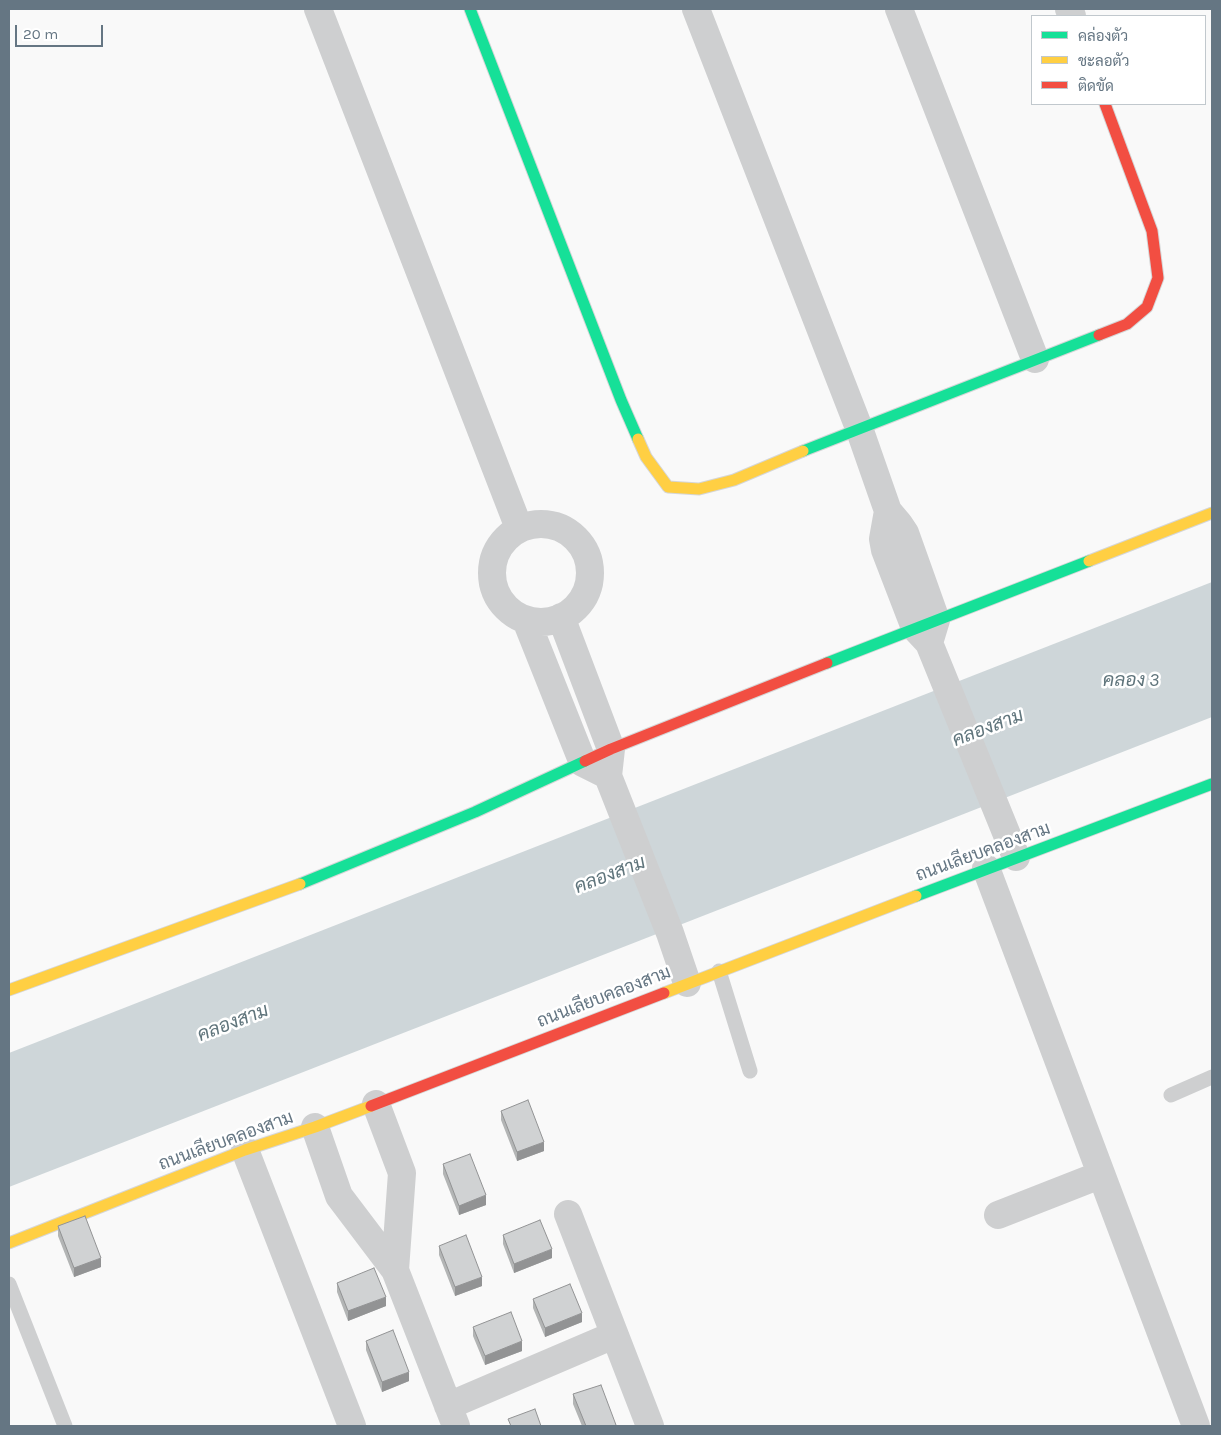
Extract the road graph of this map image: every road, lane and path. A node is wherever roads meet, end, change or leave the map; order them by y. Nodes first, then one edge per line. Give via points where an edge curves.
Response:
1 (318, 9) edge
2 (470, 9) edge
3 (696, 9) edge
4 (899, 9) edge
5 (1105, 105) edge
6 (1035, 359) junction
7 (859, 428) junction
8 (1212, 513) edge
9 (519, 528) junction
10 (561, 617) junction
11 (526, 620) junction
12 (929, 637) junction
13 (611, 750) junction
14 (582, 763) junction
15 (611, 782) junction
16 (1212, 784) edge
17 (1016, 857) junction
18 (986, 868) junction
19 (719, 971) junction
20 (687, 983) junction
21 (9, 990) edge
22 (750, 1072) dead end
23 (1212, 1077) edge
24 (1171, 1095) dead end
25 (376, 1104) junction
26 (315, 1127) junction
27 (245, 1150) junction
28 (1100, 1175) junction
29 (568, 1214) dead end
30 (998, 1216) dead end
31 (9, 1243) edge
32 (395, 1270) junction
33 (9, 1285) edge
34 (614, 1335) junction
35 (452, 1416) edge
36 (65, 1426) edge
37 (352, 1426) edge
38 (650, 1426) edge
39 (1196, 1426) edge

1 - 9 street
2 - 7 street via 621,400 646,457 668,486 699,489 734,480
3 - 7 street
4 - 6 street
5 - 6 street via 1152,231 1158,278 1147,307 1127,324
6 - 7 street
7 - 12 street via 888,511 882,539
8 - 12 street
9 - 10 street via 553,525 568,532 580,544 588,560 590,577 585,594 576,608
9 - 11 street via 496,552 492,568 500,600
10 - 11 street via 544,622
10 - 13 street
11 - 14 street
12 - 13 street
12 - 17 street
13 - 14 street
13 - 15 street
14 - 15 street
14 - 21 street via 475,812 316,878
15 - 20 street
16 - 17 street, ถนนเลียบคลองสาม
17 - 18 street, ถนนเลียบคลองสาม
18 - 19 street, ถนนเลียบคลองสาม
18 - 28 street
19 - 20 street, ถนนเลียบคลองสาม
19 - 22 lane
20 - 25 street, ถนนเลียบคลองสาม
23 - 24 lane
25 - 26 street, ถนนเลียบคลองสาม
25 - 32 street via 402,1173
26 - 27 street, ถนนเลียบคลองสาม
26 - 32 street via 339,1196
27 - 31 street, ถนนเลียบคลองสาม
27 - 37 street
28 - 30 street
28 - 39 street
29 - 34 street
32 - 35 street
33 - 36 lane
34 - 35 street
34 - 38 street

